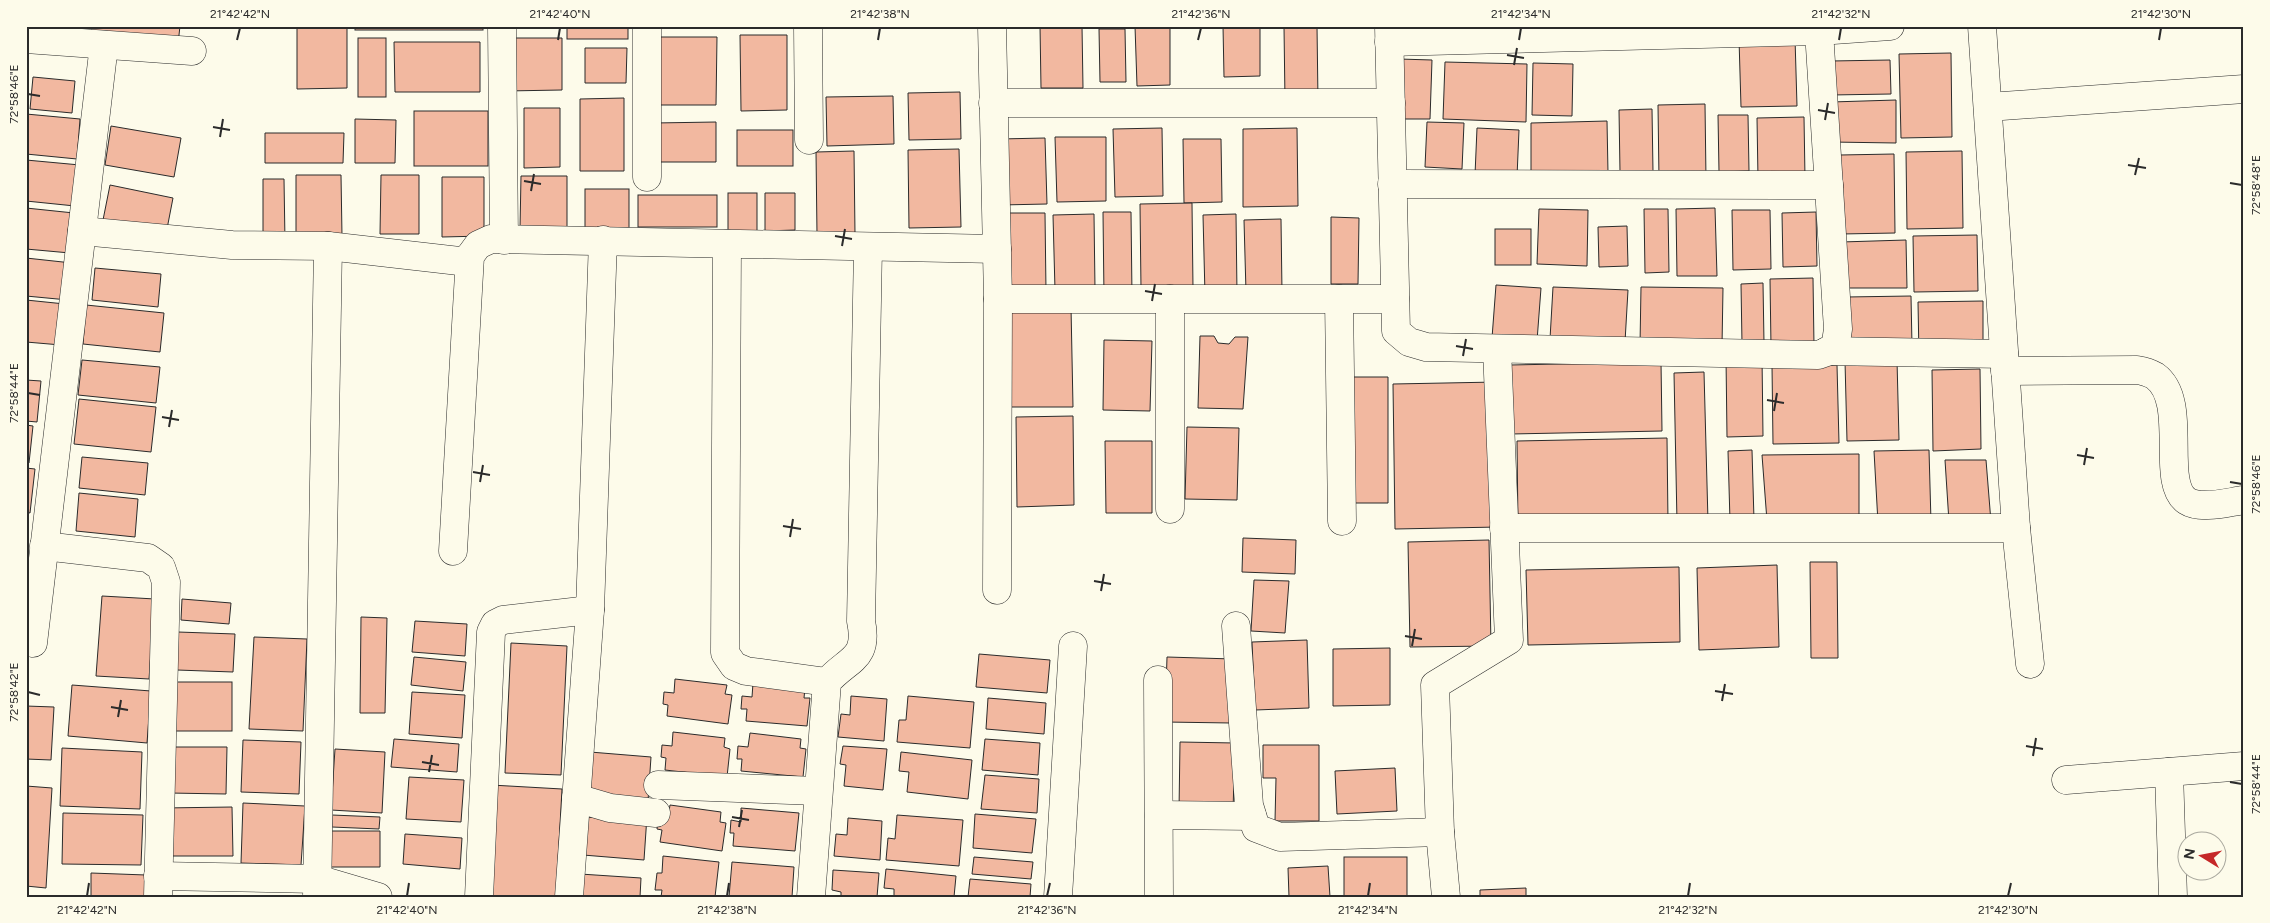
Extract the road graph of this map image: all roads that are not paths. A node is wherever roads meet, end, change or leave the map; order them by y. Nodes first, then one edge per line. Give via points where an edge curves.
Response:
1 (502, 26) edge
2 (647, 26) edge
3 (808, 26) edge
4 (992, 26) edge
5 (1890, 26) edge
6 (1982, 26) edge
7 (1819, 31) junction
8 (1389, 34) edge
9 (26, 39) edge
10 (104, 44) junction
11 (192, 51) dead end
12 (2244, 89) edge
13 (993, 103) junction
14 (1391, 103) junction
15 (1988, 107) junction
16 (809, 140) dead end
17 (647, 177) dead end
18 (1392, 184) junction
19 (1829, 185) junction
20 (82, 231) junction
21 (504, 240) junction
22 (603, 240) junction
23 (727, 244) junction
24 (328, 246) junction
25 (868, 247) junction
26 (996, 249) junction
27 (470, 256) junction
28 (1395, 298) junction
29 (998, 299) junction
30 (1170, 299) junction
31 (1339, 299) junction
32 (1497, 349) junction
33 (1827, 351) junction
34 (2005, 363) junction
35 (2244, 500) edge
36 (1170, 509) dead end
37 (1342, 521) dead end
38 (1504, 528) junction
39 (2016, 528) junction
40 (44, 546) junction
41 (453, 551) dead end
42 (997, 590) dead end
43 (590, 610) junction
44 (1236, 626) dead end
45 (33, 643) dead end
46 (1073, 646) dead end
47 (2030, 664) dead end
48 (1158, 680) dead end
49 (827, 682) junction
50 (2244, 766) edge
51 (2169, 772) junction
52 (2066, 780) dead end
53 (658, 785) dead end
54 (818, 790) junction
55 (576, 798) junction
56 (656, 813) dead end
57 (1158, 815) junction
58 (1252, 816) junction
59 (1440, 832) junction
60 (158, 886) edge
61 (317, 888) edge
62 (378, 897) edge
63 (479, 897) edge
64 (569, 897) edge
65 (810, 897) edge
66 (1058, 897) edge
67 (1159, 897) edge
68 (1446, 897) edge
69 (2173, 897) edge

1 - 21 street
2 - 17 street
3 - 16 street
4 - 13 street
5 - 7 street
6 - 15 street
7 - 8 street
7 - 19 street
8 - 14 street
9 - 10 street
10 - 11 street
10 - 20 street
12 - 15 street
13 - 14 street
13 - 26 street
14 - 18 street
15 - 34 street
18 - 19 street
18 - 28 street
19 - 33 street via 1838,329 1835,349
20 - 24 street via 232,245
20 - 40 street
21 - 22 street
21 - 27 street via 491,239 478,245
22 - 23 street
22 - 43 street
23 - 25 street
23 - 49 street via 725,653 734,666 746,671
24 - 27 street via 468,262
24 - 61 street
25 - 26 street
25 - 49 street via 861,621 864,635 861,652
26 - 29 street
27 - 41 street
28 - 31 street
28 - 32 street via 1396,330 1409,342 1426,347
29 - 30 street
29 - 42 street
30 - 31 street
30 - 36 street
31 - 37 street
32 - 33 street via 1818,355
32 - 38 street
33 - 34 street
34 - 35 street via 2137,370 2154,375 2164,386 2172,404 2178,492 2187,501 2199,505
34 - 39 street
38 - 39 street
38 - 59 street via 1509,640 1434,685
39 - 47 street
40 - 45 street
40 - 60 street via 148,558 161,568 166,582
43 - 55 street
43 - 63 street via 503,620 495,624 491,632
44 - 58 street
46 - 66 street
48 - 57 street
49 - 54 street
50 - 51 street
51 - 52 street
51 - 69 street
53 - 54 street
54 - 65 street
55 - 56 street via 610,808
55 - 64 street
57 - 58 street
57 - 67 street
58 - 59 street via 1256,828 1280,836
59 - 68 street
60 - 61 street
61 - 62 street

